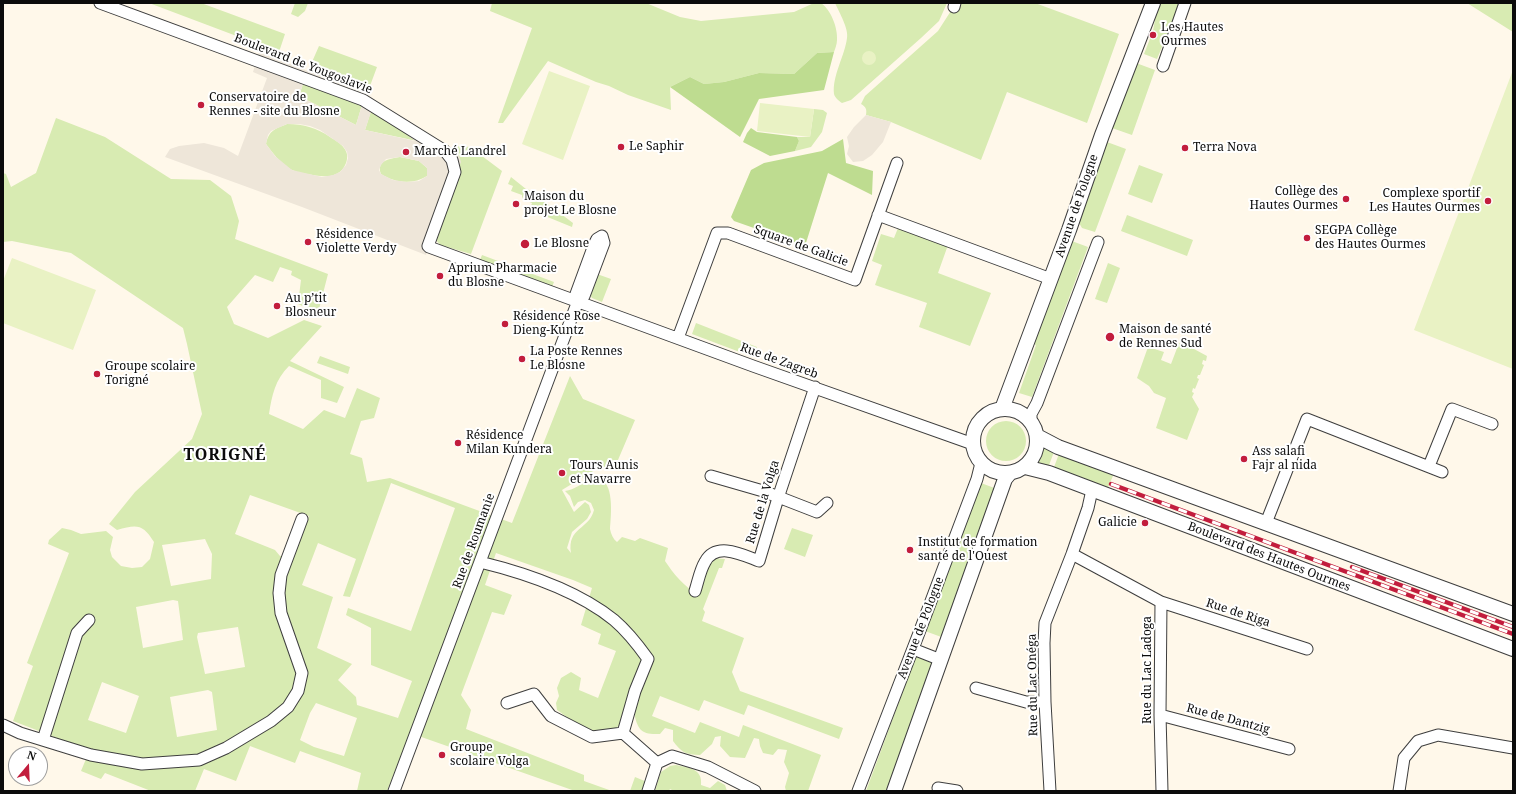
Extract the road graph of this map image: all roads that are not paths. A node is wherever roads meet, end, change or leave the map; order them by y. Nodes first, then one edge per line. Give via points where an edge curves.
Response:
1 (100, 3) edge
2 (1153, 3) edge
3 (1185, 3) edge
4 (1163, 66) dead end
5 (897, 163) dead end
6 (878, 215) junction
7 (1098, 242) dead end
8 (1051, 279) junction
9 (578, 301) junction
10 (678, 338) junction
11 (814, 387) junction
12 (1002, 409) junction
13 (1031, 423) junction
14 (1492, 424) dead end
15 (1037, 436) junction
16 (973, 444) junction
17 (981, 463) junction
18 (1429, 466) junction
19 (1025, 467) junction
20 (1442, 472) dead end
21 (1010, 473) junction
22 (711, 476) dead end
23 (1092, 490) junction
24 (778, 498) junction
25 (827, 503) dead end
26 (302, 519) dead end
27 (1266, 523) junction
28 (1072, 554) junction
29 (480, 562) junction
30 (695, 591) dead end
31 (1161, 602) junction
32 (1513, 614) edge
33 (89, 620) dead end
34 (913, 649) junction
35 (1307, 649) dead end
36 (1513, 649) edge
37 (941, 660) junction
38 (976, 688) dead end
39 (1045, 702) junction
40 (507, 703) dead end
41 (1160, 715) junction
42 (3, 725) edge
43 (623, 733) junction
44 (43, 740) junction
45 (1513, 748) edge
46 (1289, 749) dead end
47 (657, 763) junction
48 (938, 788) dead end
49 (394, 791) edge
50 (648, 791) edge
51 (755, 791) edge
52 (858, 791) edge
53 (894, 791) edge
54 (957, 791) edge
55 (1050, 791) edge
56 (1162, 791) edge
57 (1399, 791) edge

1 - 9 street, Boulevard de Yougoslavie via 363,100 439,147 452,160 454,172 428,246
2 - 8 street, Avenue de Pologne
3 - 4 street
5 - 6 street
6 - 8 street
6 - 10 street, Square de Galicie via 855,280 728,233 718,233
7 - 13 street via 1031,414
8 - 12 street, Avenue de Pologne
9 - 9 street, Rue de Roumanie via 584,296 604,243 602,236 594,245 576,294
9 - 10 street, Rue de Zagreb
9 - 29 street, Rue de Roumanie
10 - 11 street, Rue de Zagreb
11 - 16 street, Rue de Zagreb
11 - 24 street, Rue de la Volga
12 - 13 street via 1019,412
12 - 16 street via 993,411 979,422 975,429
13 - 15 street
14 - 18 street via 1452,409
15 - 19 street via 1035,453
15 - 27 street via 1058,447
16 - 17 street via 974,452
17 - 21 street via 994,472
17 - 34 street, Avenue de Pologne
18 - 20 street
18 - 27 street via 1308,419
19 - 21 street
19 - 23 street, Boulevard des Hautes Ourmes via 1049,473
21 - 37 street via 1005,479
22 - 24 street
23 - 28 street, Rue du Lac Onéga
23 - 36 street, Boulevard des Hautes Ourmes
24 - 25 street via 817,512
24 - 30 street, Rue de la Volga via 758,561 721,550 712,554 705,561
26 - 44 street via 281,575 279,593 281,613 302,673 298,691 288,707 271,721 226,748 199,760 142,764 90,755
27 - 32 street
28 - 31 street, Rue du Lac Ladoga
28 - 39 street, Rue du Lac Onéga via 1045,624
29 - 43 street via 517,571 595,606 614,620 635,642 648,659 635,691
29 - 49 street, Rue de Roumanie
31 - 35 street, Rue de Riga
31 - 41 street, Rue du Lac Ladoga
33 - 44 street via 77,633
34 - 37 street
34 - 52 street, Avenue de Pologne
37 - 53 street
38 - 39 street via 1026,702
39 - 55 street, Rue du Lac Onéga
40 - 43 street via 534,694 551,716 592,737
41 - 46 street, Rue de Dantzig
41 - 56 street, Rue du Lac Ladoga
42 - 44 street
43 - 47 street
45 - 57 street via 1438,735 1418,741 1404,758
47 - 50 street
47 - 51 street via 672,756 708,767
48 - 54 street

